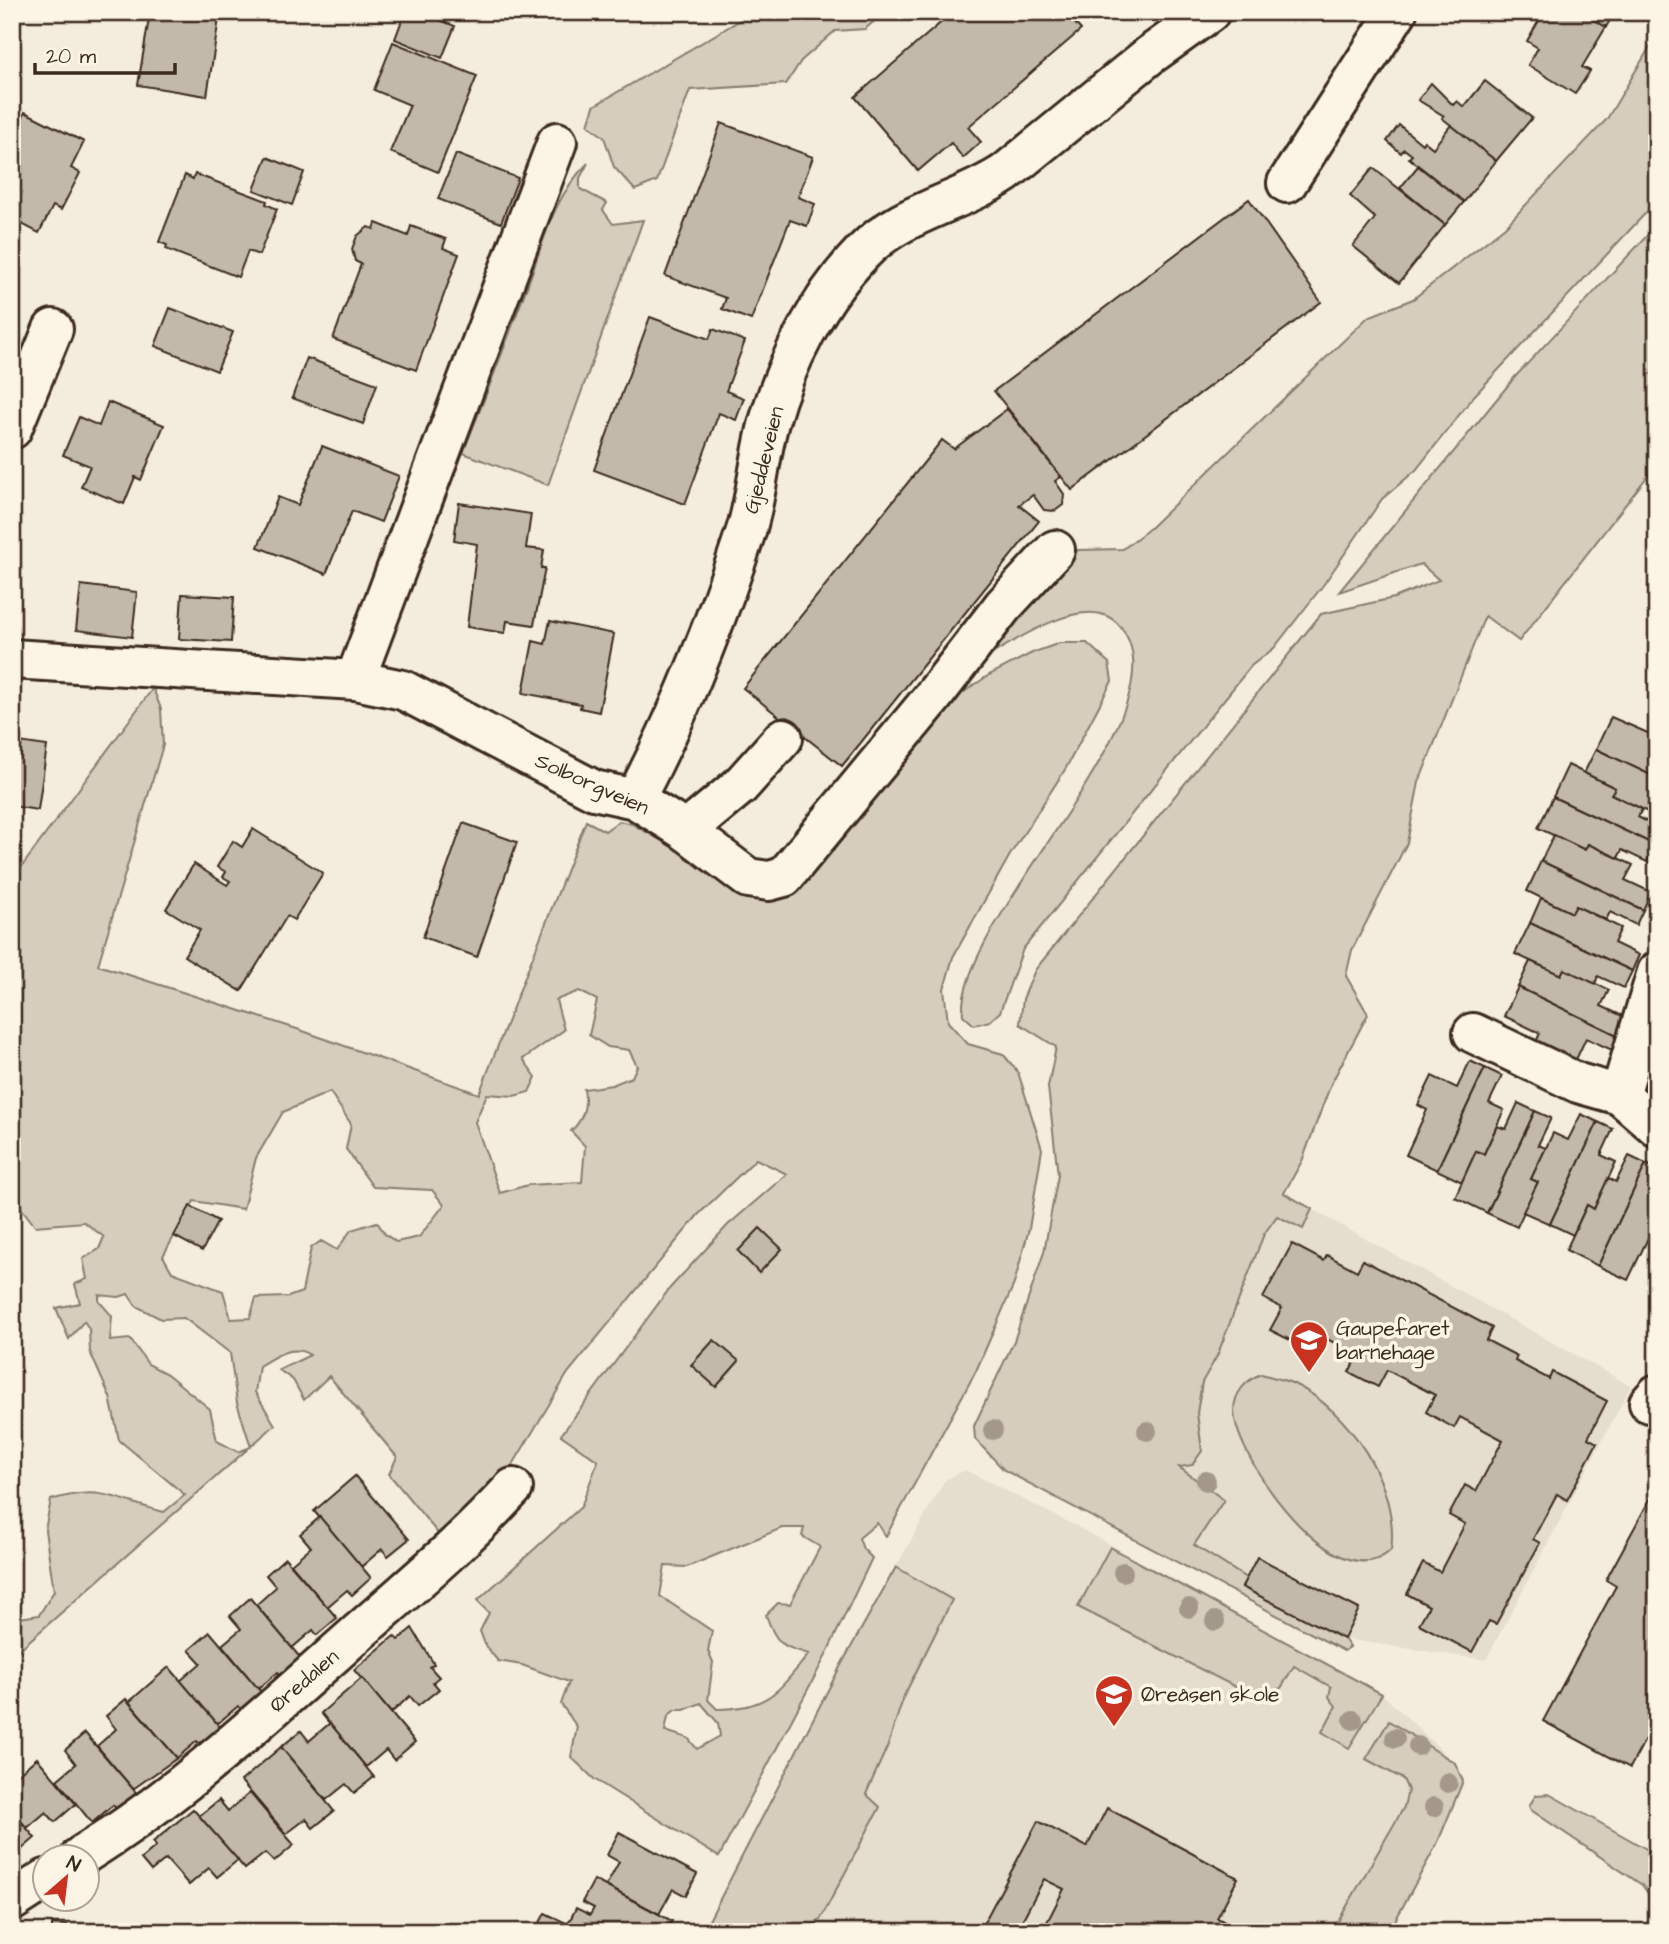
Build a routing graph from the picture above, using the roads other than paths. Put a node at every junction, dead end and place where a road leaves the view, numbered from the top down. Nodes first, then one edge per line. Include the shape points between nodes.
1 (1210, 12) edge
2 (1397, 12) edge
3 (557, 142) dead end
4 (1287, 183) dead end
5 (53, 329) dead end
6 (12, 429) edge
7 (1055, 550) dead end
8 (12, 659) edge
9 (355, 680) junction
10 (783, 738) dead end
11 (635, 799) junction
12 (685, 831) junction
13 (1657, 972) edge
14 (1473, 1033) dead end
15 (1620, 1095) junction
16 (1657, 1127) edge
17 (513, 1488) dead end
18 (102, 1844) edge
19 (32, 1888) edge
20 (12, 1901) edge

1 - 11 street, Gjeddeveien via 1005,173 979,190 895,225 863,251 827,297 797,351 770,421 747,527 713,628
2 - 4 street
3 - 9 street
5 - 6 street
7 - 12 street, Solborgveien via 1003,606 784,877 769,881 748,878
8 - 9 street, Solborgveien
9 - 11 street, Solborgveien via 403,690 594,790
10 - 12 street via 740,786
11 - 12 street, Solborgveien
13 - 15 street
14 - 15 street via 1578,1083
15 - 16 street
17 - 18 street, Øredalen via 471,1534 271,1710
19 - 20 street

